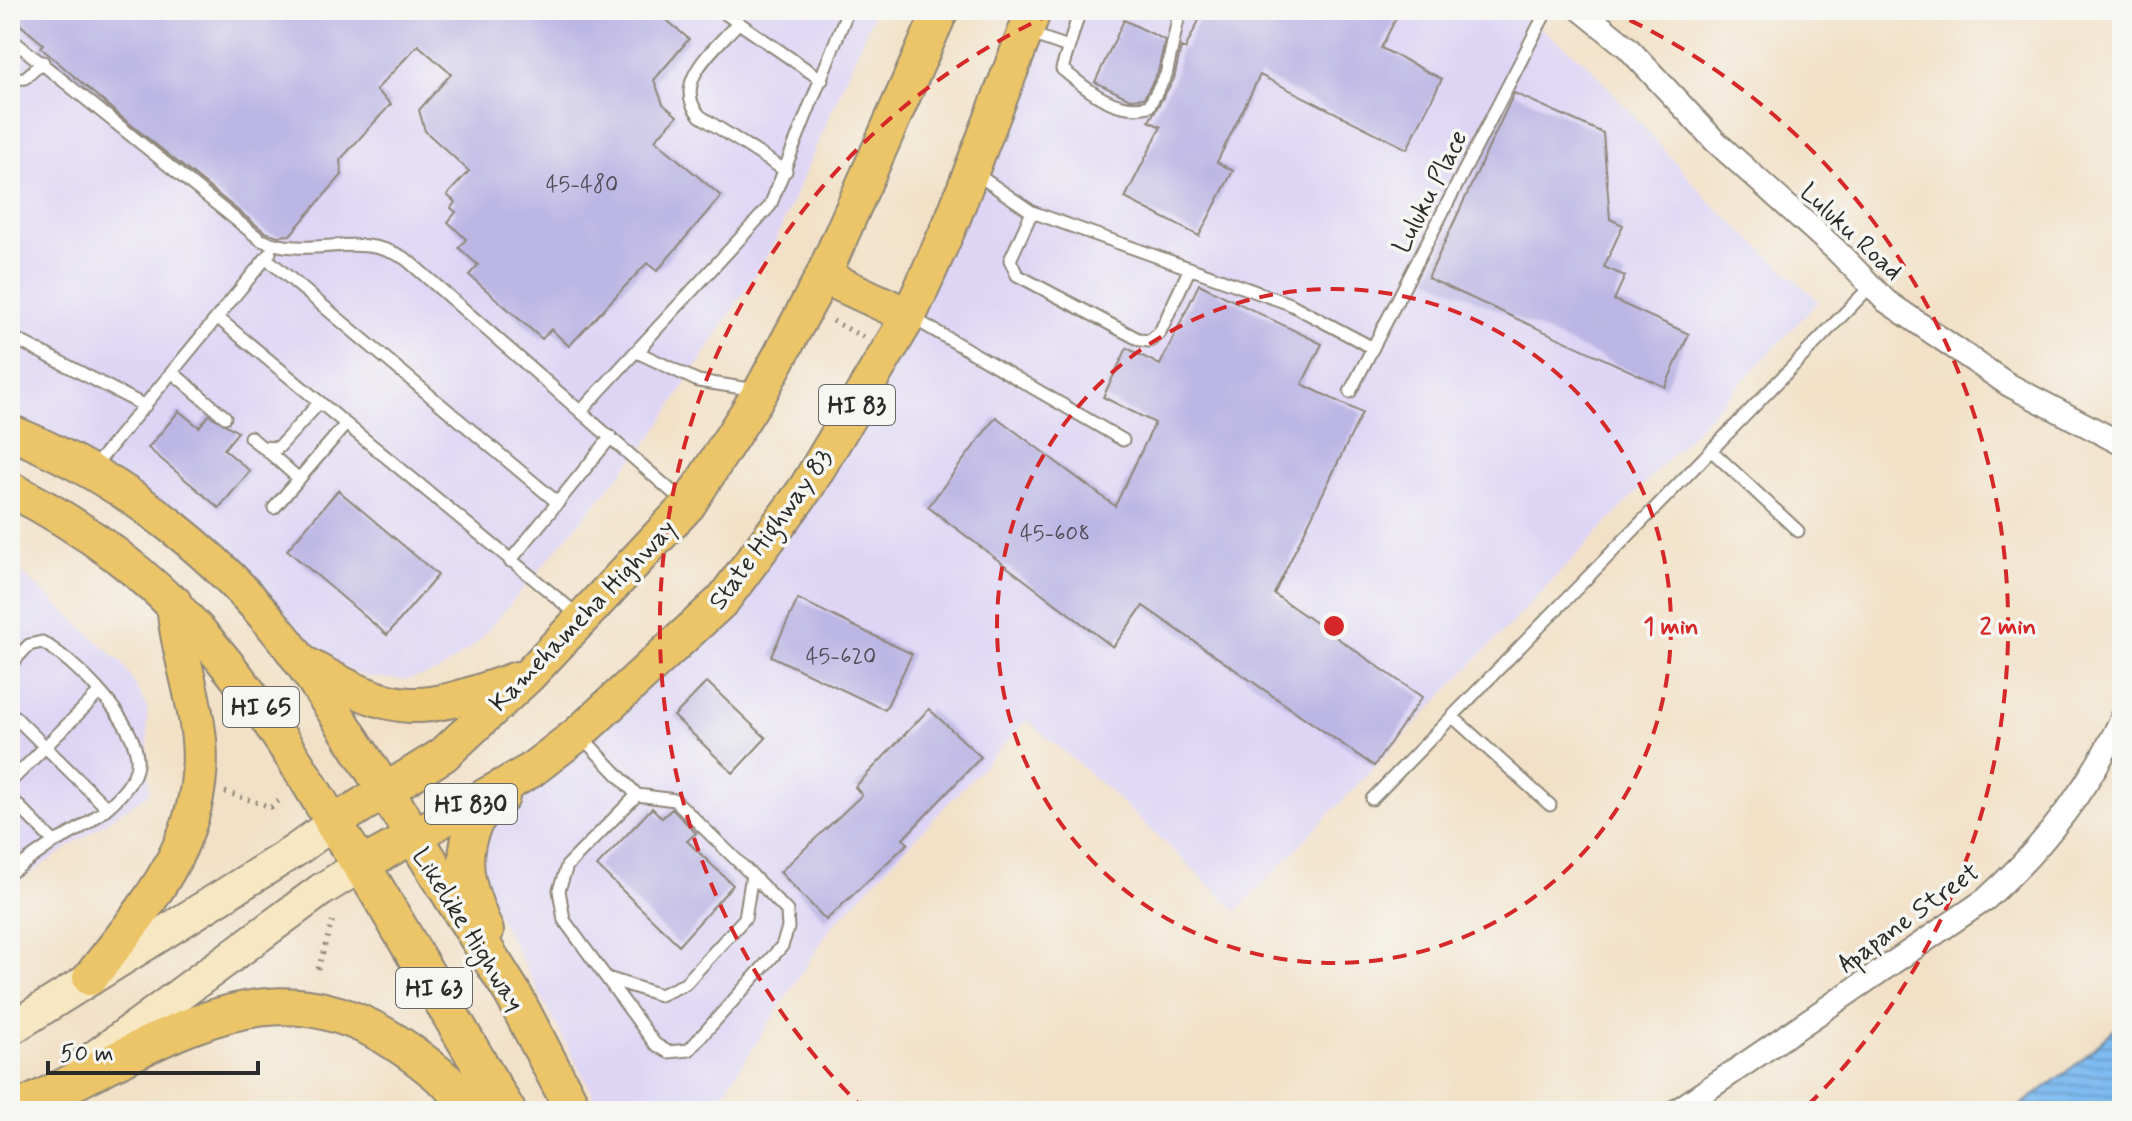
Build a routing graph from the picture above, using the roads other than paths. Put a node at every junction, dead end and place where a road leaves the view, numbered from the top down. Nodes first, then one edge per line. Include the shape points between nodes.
1 (720, 10) edge
2 (848, 10) edge
3 (941, 10) edge
4 (1080, 10) edge
5 (1180, 10) edge
6 (1547, 10) edge
7 (1581, 10) edge
8 (1030, 21) edge
9 (737, 24) junction
10 (10, 38) edge
11 (1068, 47) junction
12 (43, 62) junction
13 (10, 79) edge
14 (822, 80) junction
15 (971, 170) junction
16 (786, 171) junction
17 (1032, 212) junction
18 (276, 246) junction
19 (266, 258) junction
20 (1190, 268) junction
21 (823, 276) junction
22 (1871, 286) junction
23 (909, 316) junction
24 (218, 318) junction
25 (10, 336) edge
26 (645, 342) junction
27 (1373, 348) junction
28 (172, 372) junction
29 (761, 391) junction
30 (1350, 392) dead end
31 (320, 402) junction
32 (145, 406) junction
33 (581, 411) junction
34 (225, 417) dead end
35 (346, 424) junction
36 (10, 432) edge
37 (250, 437) dead end
38 (611, 437) junction
39 (1123, 440) dead end
40 (2122, 444) edge
41 (262, 447) junction
42 (1713, 452) junction
43 (90, 471) junction
44 (299, 479) junction
45 (10, 489) edge
46 (558, 503) junction
47 (688, 505) junction
48 (274, 508) dead end
49 (1798, 531) dead end
50 (510, 561) junction
51 (174, 602) junction
52 (582, 619) junction
53 (302, 662) junction
54 (10, 665) edge
55 (529, 675) junction
56 (100, 692) junction
57 (10, 712) edge
58 (1454, 718) junction
59 (2122, 718) edge
60 (578, 734) junction
61 (45, 747) junction
62 (530, 771) junction
63 (10, 782) edge
64 (385, 790) junction
65 (637, 795) junction
66 (10, 797) edge
67 (1372, 799) dead end
68 (1550, 805) dead end
69 (106, 807) junction
70 (333, 823) junction
71 (413, 839) junction
72 (54, 842) junction
73 (360, 866) junction
74 (10, 873) edge
75 (752, 875) junction
76 (90, 978) junction
77 (607, 978) junction
78 (513, 994) junction
79 (10, 1029) edge
80 (25, 1108) edge
81 (478, 1111) edge
82 (507, 1111) edge
83 (574, 1111) edge
84 (1676, 1111) edge

1 - 9 lane
2 - 14 lane
3 - 21 main road, Kamehameha Highway
4 - 11 lane
5 - 11 lane via 1166,75 1149,106 1135,110 1093,95 1062,69
6 - 27 lane, Luluku Place
7 - 22 street, Luluku Road via 1628,48 1715,141
8 - 11 lane
8 - 15 main road, State Highway 83 / HI 83
9 - 14 lane
9 - 16 lane via 694,74 691,103 700,116
10 - 12 lane
12 - 13 lane via 25,78
12 - 18 lane via 248,233
14 - 16 lane
15 - 17 lane
15 - 23 main road, State Highway 83 / HI 83
16 - 26 lane via 770,206
17 - 20 lane
17 - 20 lane via 1010,260 1017,275 1140,340 1150,341 1160,332
18 - 19 lane
18 - 33 lane via 306,249 363,243 393,252
19 - 24 lane
19 - 46 lane
20 - 27 lane via 1290,304
21 - 23 main road
21 - 29 main road, Kamehameha Highway
22 - 40 street, Luluku Road via 2009,385
22 - 42 lane
23 - 39 lane
23 - 60 main road, State Highway 83 / HI 83 via 806,488 723,600
24 - 28 lane
24 - 31 lane
25 - 32 lane
26 - 29 lane via 639,353 698,381
26 - 33 lane
27 - 30 lane, Luluku Place
28 - 32 lane
28 - 34 lane
29 - 47 main road, Kamehameha Highway
31 - 35 lane
31 - 41 lane via 284,445
32 - 43 lane
33 - 38 lane
35 - 44 lane
35 - 50 lane
36 - 43 main road, HI 65
37 - 41 lane
38 - 46 lane
38 - 47 lane
41 - 44 lane
42 - 49 lane
42 - 58 lane
43 - 53 main road, HI 65 via 197,547 260,610
44 - 48 lane
45 - 51 main road, HI 65 via 82,529
46 - 50 lane
47 - 52 main road, Kamehameha Highway
50 - 52 lane
51 - 70 main road, HI 65 via 252,694
51 - 76 main road via 199,740 196,800 178,857 163,884
52 - 55 main road, Kamehameha Highway
53 - 55 main road via 357,693 402,706 440,704
53 - 64 main road, HI 65
54 - 56 lane via 29,645 42,642
55 - 64 main road, Kamehameha Highway via 443,755
56 - 61 lane
56 - 69 lane via 128,730 137,764 127,788
57 - 61 lane
58 - 67 lane
58 - 68 lane
59 - 84 street, Apapane Street via 2068,811 1986,899
60 - 62 main road, State Highway 83 / HI 83
60 - 65 lane
61 - 63 lane
61 - 69 lane
62 - 71 main road, State Highway 83 / HI 830
62 - 78 main road, HI 83 via 476,821 465,861 469,890
64 - 70 main road, Kamehameha Highway
64 - 71 highway, Likelike Highway / HI 63
65 - 75 lane via 675,800
65 - 77 lane via 567,866 559,890 564,920
66 - 72 lane
69 - 72 lane via 79,832
70 - 73 highway, HI 63
70 - 76 main road, Kamehameha Highway
71 - 73 main road, State Highway 83 / HI 830
71 - 78 highway, Likelike Highway / HI 63
72 - 74 lane
73 - 80 main road, HI 830
73 - 82 highway, HI 63
75 - 77 lane via 745,918 685,984 660,995
75 - 77 lane via 787,911 782,946 689,1050 668,1052 655,1044
76 - 79 main road, Kamehameha Highway
78 - 83 highway, Likelike Highway / HI 63
80 - 81 highway via 199,1021 248,1008 306,1006 349,1018 395,1040

